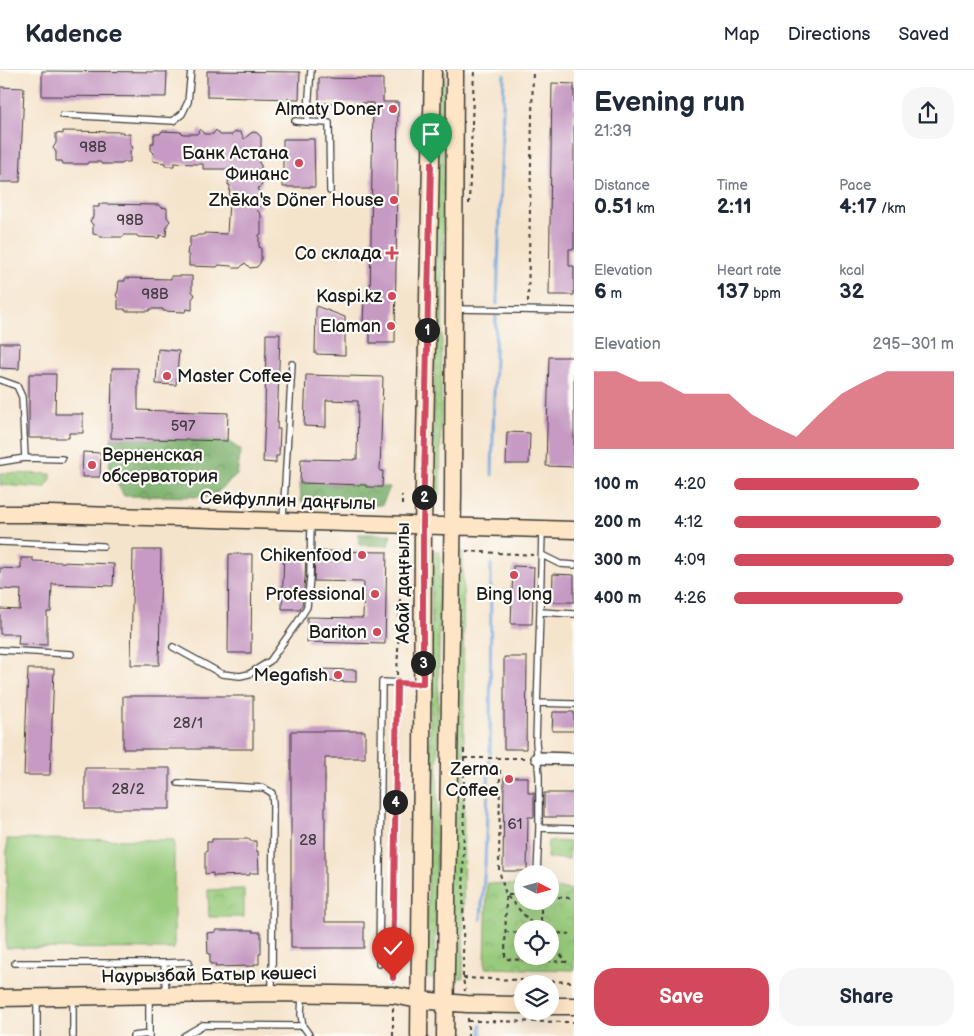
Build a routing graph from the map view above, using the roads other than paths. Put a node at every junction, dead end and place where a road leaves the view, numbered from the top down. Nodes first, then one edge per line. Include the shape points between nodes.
1 (191, 70) edge
2 (311, 70) edge
3 (433, 70) edge
4 (455, 70) edge
5 (62, 115) dead end
6 (295, 121) dead end
7 (307, 122) junction
8 (330, 191) dead end
9 (454, 308) junction
10 (574, 310) edge
11 (292, 364) dead end
12 (0, 380) edge
13 (25, 458) junction
14 (62, 460) dead end
15 (0, 462) edge
16 (0, 514) edge
17 (283, 521) junction
18 (310, 522) junction
19 (423, 526) junction
20 (452, 527) junction
21 (542, 529) junction
22 (574, 530) edge
23 (0, 542) edge
24 (103, 546) dead end
25 (542, 555) junction
26 (574, 564) edge
27 (540, 612) junction
28 (574, 614) edge
29 (173, 648) dead end
30 (0, 650) edge
31 (71, 654) dead end
32 (423, 684) junction
33 (537, 703) junction
34 (574, 704) edge
35 (537, 758) junction
36 (574, 759) edge
37 (178, 783) dead end
38 (539, 828) junction
39 (574, 829) edge
40 (537, 865) edge
41 (189, 962) dead end
42 (15, 963) dead end
43 (164, 963) junction
44 (379, 964) dead end
45 (272, 993) junction
46 (302, 993) junction
47 (166, 995) junction
48 (149, 996) junction
49 (37, 997) junction
50 (73, 997) junction
51 (0, 998) edge
52 (419, 1000) junction
53 (446, 1002) junction
54 (514, 1005) edge
55 (559, 1006) edge
56 (574, 1006) edge
57 (303, 1026) junction
58 (149, 1035) edge
59 (37, 1036) edge
60 (73, 1036) edge
61 (133, 1036) edge
62 (184, 1036) edge
63 (310, 1036) edge
64 (418, 1036) edge
65 (445, 1036) edge

1 - 5 lane via 188,102 182,114 173,121
2 - 7 lane
3 - 19 main road, Абай даңғылы
4 - 9 main road
6 - 7 lane
7 - 8 lane via 330,122
9 - 10 lane
9 - 20 main road
11 - 17 lane
12 - 13 lane via 17,386 22,397
13 - 14 lane
13 - 15 lane
16 - 17 main road, Сейфуллин даңғылы
17 - 18 main road, Сейфуллин даңғылы
18 - 19 main road, Сейфуллин даңғылы
18 - 29 lane via 307,607 270,661 249,674 222,674
19 - 20 main road, Сейфуллин даңғылы
19 - 32 main road, Абай даңғылы
20 - 21 main road, Сейфуллин даңғылы
20 - 53 main road
21 - 22 main road, Сейфуллин даңғылы
21 - 25 lane
23 - 24 lane
25 - 26 lane via 560,564
25 - 27 lane
27 - 28 lane
27 - 33 lane
30 - 31 lane
32 - 44 lane via 382,682
32 - 52 main road, Абай даңғылы
33 - 34 lane
33 - 35 lane
35 - 36 street
35 - 38 lane
37 - 45 lane via 264,788 272,793
38 - 39 lane
38 - 40 lane
41 - 43 lane
42 - 43 lane
43 - 47 lane
45 - 46 main road, Наурызбай Батыр көшесі
45 - 47 main road, Наурызбай Батыр көшесі
46 - 52 main road, Наурызбай Батыр көшесі via 393,995
46 - 57 lane
47 - 48 main road, Наурызбай Батыр көшесі
48 - 50 main road, Наурызбай Батыр көшесі
48 - 58 lane
49 - 50 main road, Наурызбай Батыр көшесі
49 - 51 main road, Наурызбай Батыр көшесі
49 - 59 lane
50 - 60 lane
52 - 53 main road
52 - 64 main road, Абай даңғылы
53 - 54 main road
53 - 65 main road
55 - 56 main road
57 - 62 lane via 203,1025
57 - 63 lane
58 - 61 lane

